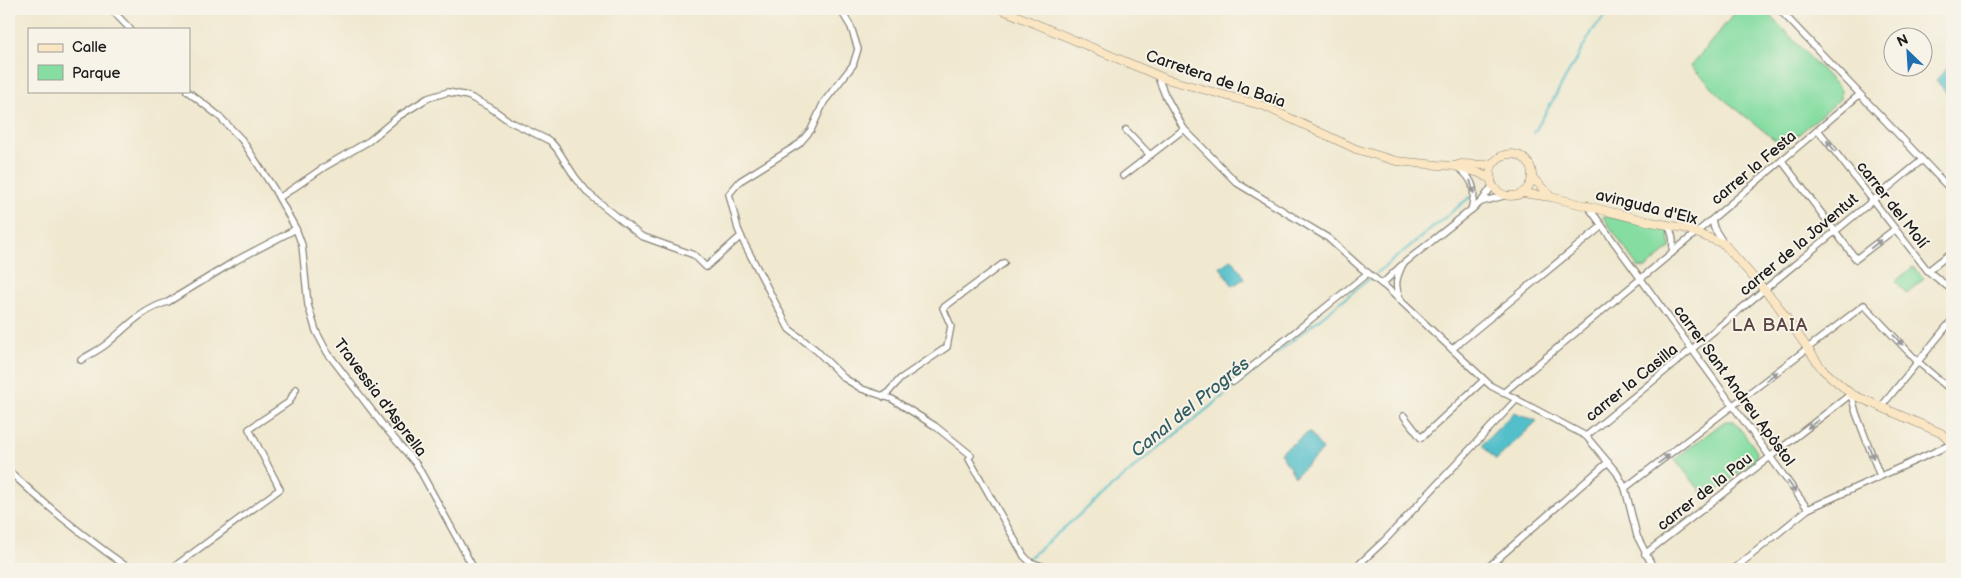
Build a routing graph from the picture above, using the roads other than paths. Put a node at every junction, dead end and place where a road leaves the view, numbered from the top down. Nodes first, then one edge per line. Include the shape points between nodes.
1 (111, 9) edge
2 (840, 9) edge
3 (1004, 9) edge
4 (1779, 9) edge
5 (129, 28) edge
6 (1157, 75) junction
7 (188, 92) edge
8 (1859, 95) junction
9 (1184, 129) junction
10 (1126, 130) dead end
11 (1818, 130) junction
12 (1150, 155) junction
13 (1922, 160) junction
14 (1782, 161) junction
15 (1495, 162) junction
16 (1457, 168) junction
17 (1123, 176) dead end
18 (1532, 178) junction
19 (1492, 182) junction
20 (1952, 191) edge
21 (1522, 193) junction
22 (1507, 196) junction
23 (1551, 197) junction
24 (279, 198) junction
25 (1873, 200) junction
26 (1481, 202) junction
27 (1587, 205) junction
28 (1471, 210) junction
29 (1712, 220) junction
30 (1668, 225) junction
31 (1602, 226) junction
32 (296, 229) junction
33 (1895, 229) junction
34 (1836, 231) junction
35 (1697, 232) junction
36 (741, 236) junction
37 (1724, 244) junction
38 (1672, 252) junction
39 (1952, 252) edge
40 (1004, 263) dead end
41 (1402, 264) junction
42 (1928, 270) junction
43 (1368, 273) junction
44 (1640, 278) junction
45 (1384, 286) junction
46 (1765, 289) junction
47 (1952, 290) edge
48 (1403, 304) junction
49 (1952, 320) edge
50 (1808, 348) junction
51 (1452, 349) junction
52 (1692, 349) junction
53 (80, 360) dead end
54 (1918, 362) junction
55 (1484, 380) junction
56 (1233, 382) dead end
57 (296, 389) dead end
58 (1952, 391) edge
59 (1503, 392) junction
60 (1851, 394) junction
61 (884, 397) junction
62 (1516, 399) junction
63 (1733, 406) junction
64 (1881, 407) junction
65 (1404, 416) dead end
66 (1586, 436) junction
67 (1952, 444) edge
68 (1770, 457) junction
69 (1608, 462) junction
70 (9, 471) edge
71 (1880, 476) junction
72 (1625, 488) junction
73 (1808, 509) junction
74 (1645, 554) junction
75 (130, 569) edge
76 (171, 569) edge
77 (474, 569) edge
78 (1051, 569) edge
79 (1354, 569) edge
80 (1486, 569) edge
81 (1654, 569) edge
82 (1734, 569) edge

1 - 5 street
2 - 36 street via 851,27 858,49 853,65 824,102 811,130 800,144 740,181 729,194
3 - 6 main road, Carretera de la Baia
4 - 8 street
6 - 9 street
6 - 16 main road, Carretera de la Baia via 1264,106 1356,150 1396,161
7 - 24 street, Travessia d'Asprella via 219,116 242,140
8 - 11 street, carrer la Festa
8 - 13 street
9 - 12 street
9 - 43 street via 1237,182 1328,238
10 - 12 street
11 - 14 street, carrer la Festa
25 -> 11 street, carrer del Molí
12 - 17 street
13 - 20 street
13 - 25 street, carrer de la Joventut
14 - 29 street, carrer la Festa
14 - 34 street
15 - 16 main road, Carretera de la Baia via 1461,164
15 - 18 main road via 1507,154 1524,158 1530,164
15 - 19 main road via 1490,174
16 - 19 main road, Carretera de la Baia via 1473,170
16 -> 28 street via 1473,183 1475,196
18 - 21 main road
18 - 23 main road
19 - 22 main road via 1500,194
19 - 26 street
21 - 22 main road
21 - 23 main road, avinguda d'Elx
22 - 26 street
23 - 27 main road, avinguda d'Elx
24 - 32 street, Travessia d'Asprella
24 - 36 street via 370,141 399,116 428,98 448,92 468,96 550,141 588,194 641,236 694,256 706,267
25 - 33 street, carrer del Molí
25 - 34 street, carrer de la Joventut
26 - 28 street
27 - 30 main road, avinguda d'Elx
27 - 31 street, carrer Sant Andreu Apòstol
28 - 41 street
29 - 35 street, carrer la Festa
29 - 37 street
30 - 35 main road, avinguda d'Elx
30 - 38 street via 1674,242
31 - 44 street, carrer Sant Andreu Apòstol
31 - 51 street
32 - 53 street via 168,302 156,305 128,323 110,342
32 - 77 street, Travessia d'Asprella via 302,246 308,305 316,331 327,352 417,465
34 -> 33 street via 1856,259
33 - 42 street, carrer del Molí
34 - 46 street, carrer de la Joventut
35 - 37 main road, avinguda d'Elx
35 - 38 street, carrer la Festa
36 - 61 street via 789,329 844,378
37 - 46 main road, avinguda d'Elx
38 - 44 street, carrer la Festa
39 - 42 street
40 - 61 street via 943,308 951,326 947,347 900,379
41 - 45 street
41 - 48 street via 1395,281
42 - 47 street, carrer del Molí
43 - 45 street
43 - 56 street
44 - 52 street, carrer Sant Andreu Apòstol
44 - 59 street, carrer la Festa
45 - 48 street
46 - 50 main road, avinguda d'Elx
46 - 52 street, carrer de la Joventut
48 - 51 street
49 - 54 street
50 -> 54 street via 1864,305
50 - 60 main road, avinguda d'Elx via 1822,369
63 -> 50 street
51 - 55 street
52 - 63 street, carrer Sant Andreu Apòstol
52 - 66 street, carrer la Casilla
54 - 58 street
54 - 64 street
55 - 59 street
55 - 65 street via 1421,438
57 - 76 street via 289,402 249,430 280,489
59 - 62 street
60 - 64 main road, avinguda d'Elx
60 -> 68 street, carrer de la Pau
60 -> 71 street
61 - 78 street via 935,426 970,457 1024,556 1030,562
62 - 66 street
62 - 79 street
63 - 68 street, carrer Sant Andreu Apòstol
72 -> 63 street
64 - 67 main road, avinguda d'Elx via 1941,433
66 - 69 street
67 - 71 street
68 -> 73 street, carrer Sant Andreu Apòstol
68 - 74 street, carrer de la Pau
69 - 72 street
69 - 80 street
70 - 75 street via 67,523
71 - 73 street
72 - 74 street
73 - 82 street
74 - 81 street

